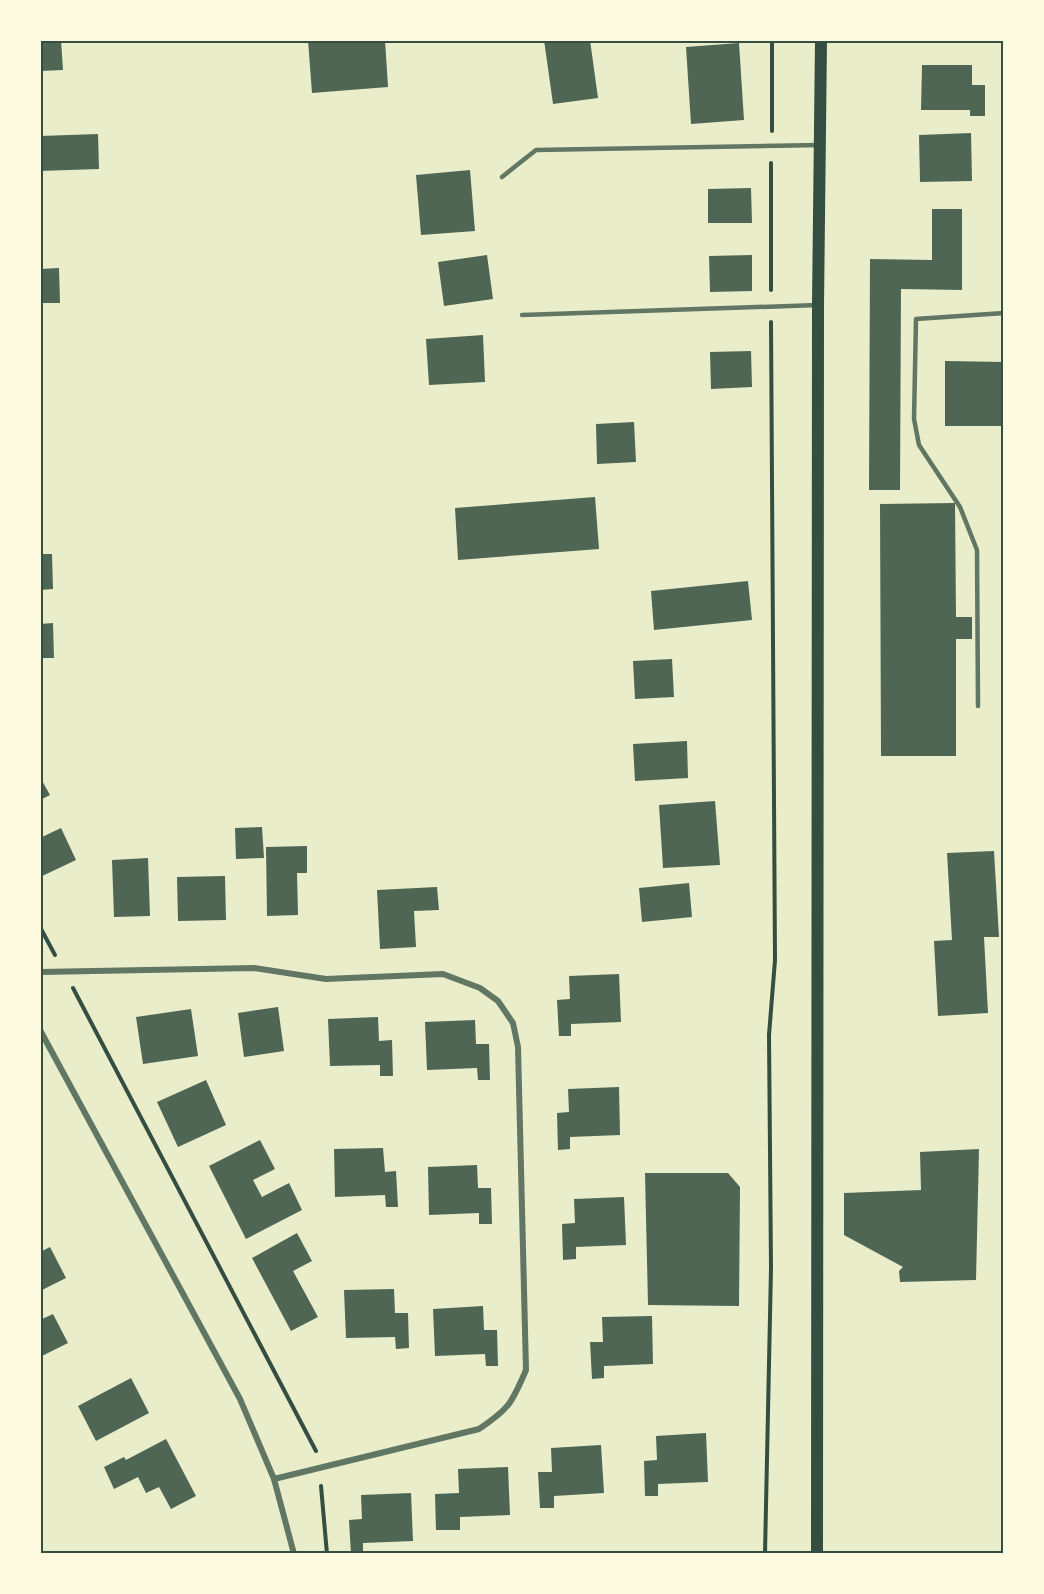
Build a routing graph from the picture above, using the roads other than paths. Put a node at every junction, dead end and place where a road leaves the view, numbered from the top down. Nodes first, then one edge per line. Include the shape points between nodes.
1 (821, 40) edge
2 (820, 145) junction
3 (502, 177) dead end
4 (818, 305) junction
5 (1004, 313) edge
6 (522, 315) dead end
7 (978, 705) dead end
8 (40, 972) edge
9 (40, 1030) edge
10 (274, 1479) junction
11 (294, 1554) edge
12 (817, 1554) edge

1 - 2 main road
2 - 3 lane via 536,150
2 - 4 main road
4 - 6 lane
4 - 12 main road
5 - 7 lane via 916,320 915,432 919,445 960,507 977,550
8 - 10 street via 254,968 326,979 443,975 480,988 498,1000 513,1023 518,1047 526,1370 515,1396 502,1413 478,1429
9 - 10 street via 240,1399
10 - 11 street

